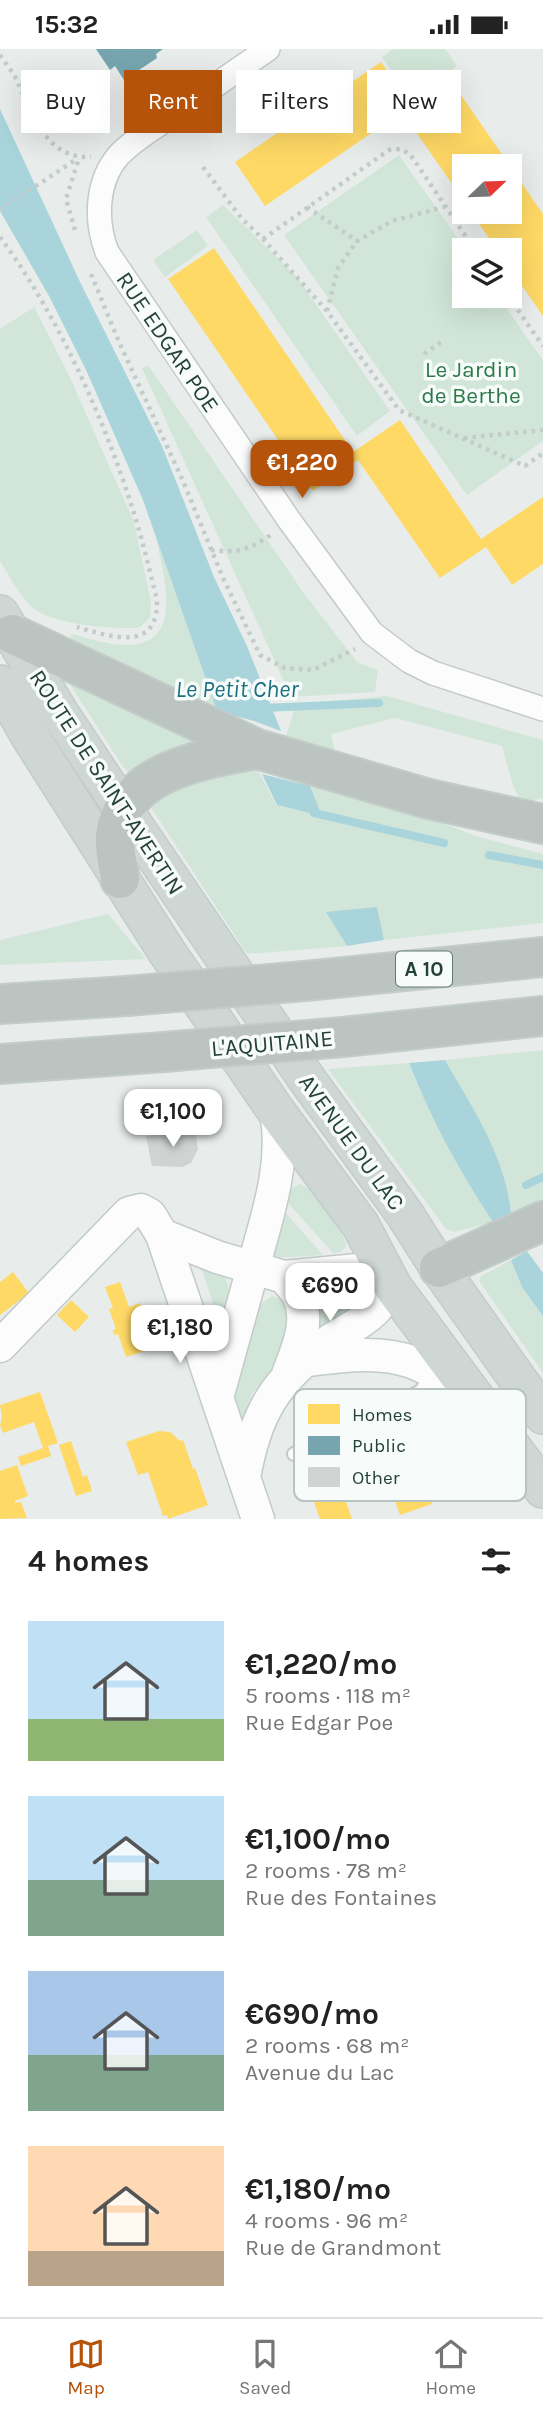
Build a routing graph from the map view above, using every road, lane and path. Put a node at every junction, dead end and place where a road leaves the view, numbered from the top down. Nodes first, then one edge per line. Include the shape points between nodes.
1 (261, 51) edge
2 (0, 55) edge
3 (79, 158) junction
4 (203, 167) dead end
5 (307, 207) junction
6 (444, 207) junction
7 (0, 210) edge
8 (77, 235) dead end
9 (0, 237) edge
10 (466, 238) edge
11 (263, 239) junction
12 (357, 241) junction
13 (90, 271) dead end
14 (516, 308) edge
15 (327, 311) junction
16 (441, 342) dead end
17 (543, 346) edge
18 (424, 354) dead end
19 (543, 430) edge
20 (463, 438) junction
21 (543, 453) edge
22 (289, 520) junction
23 (211, 550) junction
24 (6, 624) edge
25 (69, 624) dead end
26 (378, 638) junction
27 (0, 684) edge
28 (543, 709) edge
29 (257, 749) junction
30 (124, 809) junction
31 (543, 824) edge
32 (120, 879) junction
33 (217, 947) joint
34 (166, 951) joint
35 (543, 957) edge
36 (0, 1004) edge
37 (543, 1016) edge
38 (0, 1064) edge
39 (276, 1111) junction
40 (543, 1221) edge
41 (162, 1235) junction
42 (439, 1268) junction
43 (253, 1269) junction
44 (284, 1277) junction
45 (393, 1287) junction
46 (1, 1345) edge
47 (296, 1369) junction
48 (433, 1373) junction
49 (422, 1389) edge
50 (462, 1389) edge
51 (469, 1389) edge
52 (525, 1389) edge
53 (526, 1391) edge
54 (216, 1402) junction
55 (543, 1415) edge
56 (526, 1466) edge
57 (244, 1478) junction
58 (543, 1489) edge
59 (258, 1519) edge

1 - 22 street, RUE EDGAR POE via 118,156 98,208 107,252
2 - 3 path via 42,133 59,149
3 - 7 path
3 - 8 path via 66,199
4 - 11 path
5 - 6 path via 389,150 400,149 410,154
5 - 11 path
5 - 12 path
6 - 10 path
6 - 12 path via 392,221
9 - 25 path via 22,267 97,413 129,497 158,600 158,615 143,636 128,638
11 - 15 path
12 - 15 path via 338,268
13 - 23 path
14 - 17 path
15 - 20 path via 399,410
16 - 18 path
19 - 20 path
20 - 21 path via 525,466
22 - 23 path via 253,547 233,552
22 - 26 street, RUE EDGAR POE
23 - 26 path via 260,655 285,668 313,670
24 - 29 highway
24 - 30 main road, ROUTE DE SAINT-AVERTIN
26 - 28 street, RUE EDGAR POE via 433,673
27 - 32 main road, ROUTE DE SAINT-AVERTIN
29 - 30 highway via 209,758 164,775 134,792
29 - 31 highway via 429,799
30 - 32 highway via 115,836
30 - 33 main road, ROUTE DE SAINT-AVERTIN
32 - 34 main road, ROUTE DE SAINT-AVERTIN
33 - 42 main road, AVENUE DU LAC
34 - 39 main road, AVENUE DU LAC
35 - 36 highway, A 10, bridge
37 - 38 highway, L'AQUITAINE, bridge
39 - 43 street via 279,1160
39 - 45 main road, AVENUE DU LAC via 360,1226
40 - 42 highway
41 - 43 street
41 - 46 street via 150,1215 141,1210 129,1213
41 - 54 street
42 - 45 main road
42 - 52 main road, AVENUE DU LAC
43 - 44 street
43 - 54 street
44 - 45 street via 358,1270
44 - 47 street via 299,1297 303,1321
45 - 47 street via 372,1313
45 - 51 main road, AVENUE DU LAC
47 - 48 street via 349,1355 411,1362
47 - 57 street via 270,1397 257,1424
48 - 49 lane
48 - 50 street
53 - 55 main road, AVENUE DU LAC
54 - 57 street
56 - 58 main road, AVENUE DU LAC
57 - 59 street

